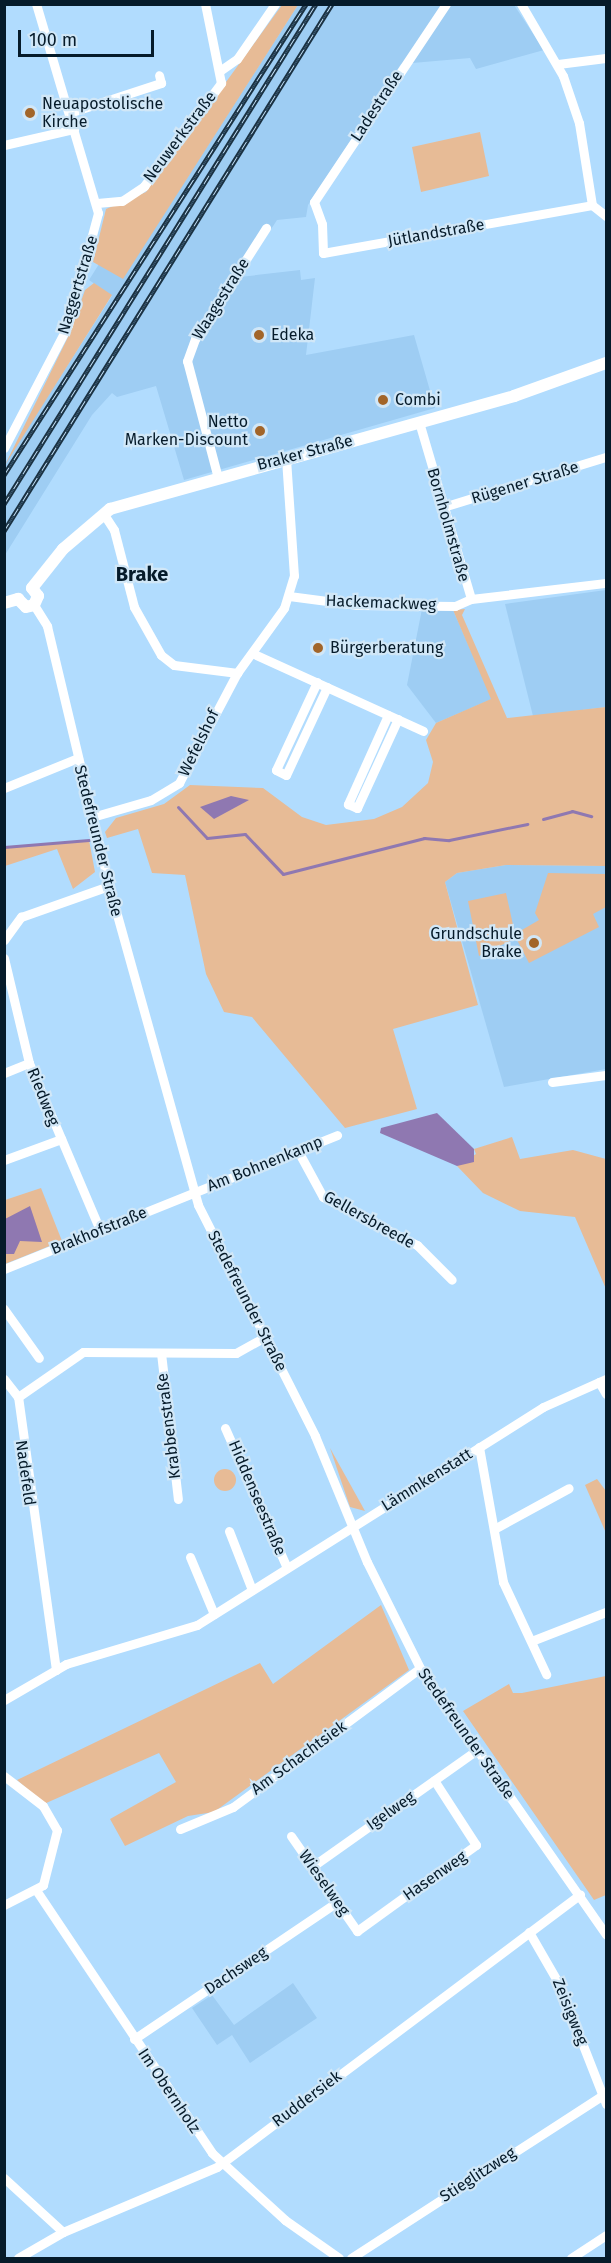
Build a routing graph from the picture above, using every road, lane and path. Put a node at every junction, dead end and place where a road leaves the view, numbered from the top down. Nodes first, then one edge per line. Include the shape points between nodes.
1 (36, 4) edge
2 (206, 4) edge
3 (275, 4) edge
4 (446, 4) edge
5 (521, 4) edge
6 (606, 58) edge
7 (558, 64) junction
8 (221, 70) junction
9 (159, 75) dead end
10 (69, 113) junction
11 (74, 129) junction
12 (4, 145) edge
13 (97, 203) junction
14 (592, 205) junction
15 (315, 210) joint
16 (606, 216) edge
17 (266, 228) dead end
18 (606, 363) edge
19 (419, 422) junction
20 (4, 448) edge
21 (606, 457) edge
22 (286, 459) junction
23 (218, 478) junction
24 (443, 507) junction
25 (103, 513) junction
26 (606, 583) edge
27 (32, 588) junction
28 (289, 596) junction
29 (471, 598) junction
30 (18, 599) junction
31 (4, 603) edge
32 (34, 605) junction
33 (252, 653) junction
34 (237, 673) junction
35 (317, 682) junction
36 (327, 687) junction
37 (388, 715) junction
38 (398, 719) junction
39 (423, 731) dead end
40 (78, 758) junction
41 (4, 788) edge
42 (92, 817) junction
43 (109, 886) junction
44 (6, 929) edge
45 (4, 940) edge
46 (4, 958) edge
47 (16, 1017) junction
48 (4, 1021) edge
49 (29, 1063) junction
50 (4, 1073) edge
51 (606, 1075) edge
52 (552, 1083) dead end
53 (337, 1135) dead end
54 (61, 1139) junction
55 (298, 1151) junction
56 (4, 1160) edge
57 (193, 1194) junction
58 (99, 1230) junction
59 (4, 1269) edge
60 (452, 1280) dead end
61 (4, 1309) edge
62 (265, 1337) junction
63 (161, 1353) junction
64 (39, 1358) dead end
65 (4, 1379) edge
66 (603, 1381) edge
67 (606, 1394) edge
68 (18, 1397) junction
69 (225, 1428) dead end
70 (479, 1447) junction
71 (568, 1488) dead end
72 (178, 1498) dead end
73 (351, 1527) junction
74 (494, 1529) junction
75 (229, 1531) dead end
76 (190, 1557) dead end
77 (287, 1568) junction
78 (252, 1590) junction
79 (606, 1612) edge
80 (214, 1614) junction
81 (534, 1640) junction
82 (420, 1668) junction
83 (56, 1670) junction
84 (546, 1674) dead end
85 (4, 1700) edge
86 (473, 1753) junction
87 (8, 1779) edge
88 (434, 1780) junction
89 (180, 1830) dead end
90 (291, 1836) dead end
91 (313, 1866) junction
92 (40, 1887) junction
93 (576, 1896) junction
94 (338, 1902) junction
95 (4, 1905) edge
96 (357, 1931) joint
97 (529, 1932) junction
98 (606, 1935) edge
99 (134, 2039) junction
100 (605, 2098) edge
101 (222, 2164) junction
102 (4, 2178) edge
103 (63, 2232) junction
104 (606, 2235) edge
105 (18, 2259) edge
106 (339, 2259) edge
107 (351, 2259) edge
108 (571, 2259) edge

1 - 10 street, Naggertstraße
2 - 8 street, Neuwerkstraße
3 - 8 street via 237,59
4 - 15 street, Ladestraße via 314,202
5 - 7 street
6 - 7 street
7 - 14 street via 579,123
8 - 13 street, Neuwerkstraße via 218,87 144,186 122,201
9 - 10 street via 161,83
10 - 11 street, Naggertstraße
11 - 12 street
11 - 13 street, Naggertstraße
13 - 20 street, Naggertstraße via 95,233 68,325
14 - 15 street, Jütlandstraße via 323,253 322,224
14 - 16 street
17 - 23 street, Waagestraße via 195,339 187,361
18 - 19 main road, Braker Straße
19 - 22 main road, Braker Straße
19 - 24 street, Bornholmstraße
21 - 24 street, Rügener Straße
22 - 23 main road, Braker Straße
22 - 28 street, Wefelshof via 294,563
23 - 25 main road, Braker Straße
24 - 29 street, Bornholmstraße
25 - 27 main road, Braker Straße via 51,561
25 - 34 street via 114,530 134,607 160,655 174,665
26 - 29 street, Bornholmstraße
27 - 30 main road via 21,590
27 - 32 main road via 38,596
28 - 29 street, Hackemackweg via 357,605 455,606
28 - 33 street, Wefelshof
30 - 31 main road
30 - 32 main road via 26,607
32 - 40 street, Stedefreunder Straße via 47,626
33 - 34 street, Wefelshof
33 - 35 street
34 - 42 street, Wefelshof via 179,783 151,800
35 - 36 street
35 - 36 street via 276,770 286,775
36 - 37 street
37 - 38 street
37 - 38 street via 348,804 357,808
38 - 39 street
40 - 41 street
40 - 42 street, Stedefreunder Straße
42 - 43 street, Stedefreunder Straße
43 - 44 street via 21,917
43 - 57 street, Stedefreunder Straße
44 - 45 street
46 - 47 street, Riedweg
47 - 48 street
47 - 49 street, Riedweg
49 - 50 street
49 - 54 street, Riedweg
51 - 52 street
53 - 55 street, Am Bohnenkamp
54 - 56 street
54 - 58 street, Riedweg
55 - 57 street, Am Bohnenkamp
55 - 60 street, Gellersbreede via 323,1197 417,1245
57 - 58 street, Brakhofstraße
57 - 62 street, Stedefreunder Straße
58 - 59 street, Brakhofstraße
61 - 64 street
62 - 63 street via 236,1353
62 - 73 street, Stedefreunder Straße via 317,1440
63 - 68 street via 83,1352
63 - 72 street, Krabbenstraße
65 - 68 street
66 - 67 street
66 - 70 street, Lämmkenstatt via 543,1407
68 - 83 street, Nadefeld
69 - 77 street, Hiddenseestraße
70 - 73 street, Lämmkenstatt
70 - 74 street
71 - 74 street
73 - 77 street, Lämmkenstatt
73 - 82 street, Stedefreunder Straße
74 - 81 street via 503,1582
75 - 78 street
76 - 80 street
77 - 78 street, Lämmkenstatt
78 - 80 street, Lämmkenstatt
79 - 81 street
80 - 83 street, Lämmkenstatt via 181,1632
81 - 84 street
82 - 86 street, Stedefreunder Straße
82 - 89 street, Am Schachtsiek via 233,1807
83 - 85 street, Lämmkenstatt
86 - 88 street, Igelweg
86 - 93 street, Stedefreunder Straße
87 - 92 street via 43,1806 57,1830
88 - 91 street, Igelweg
88 - 96 street, Hasenweg via 476,1845
90 - 91 street, Wieselweg
91 - 94 street, Wieselweg
92 - 95 street
92 - 99 street, Im Obernholz
93 - 97 street, Ruddersiek
93 - 98 street, Stedefreunder Straße
94 - 96 street, Wieselweg
94 - 99 street, Dachsweg
97 - 100 street, Zeisigweg via 552,1969
97 - 101 street, Ruddersiek
99 - 101 street, Im Obernholz
100 - 107 street, Stieglitzweg
101 - 103 street, Ruddersiek
101 - 106 street, Im Obernholz
102 - 103 street
103 - 105 street, Ruddersiek
104 - 108 street

